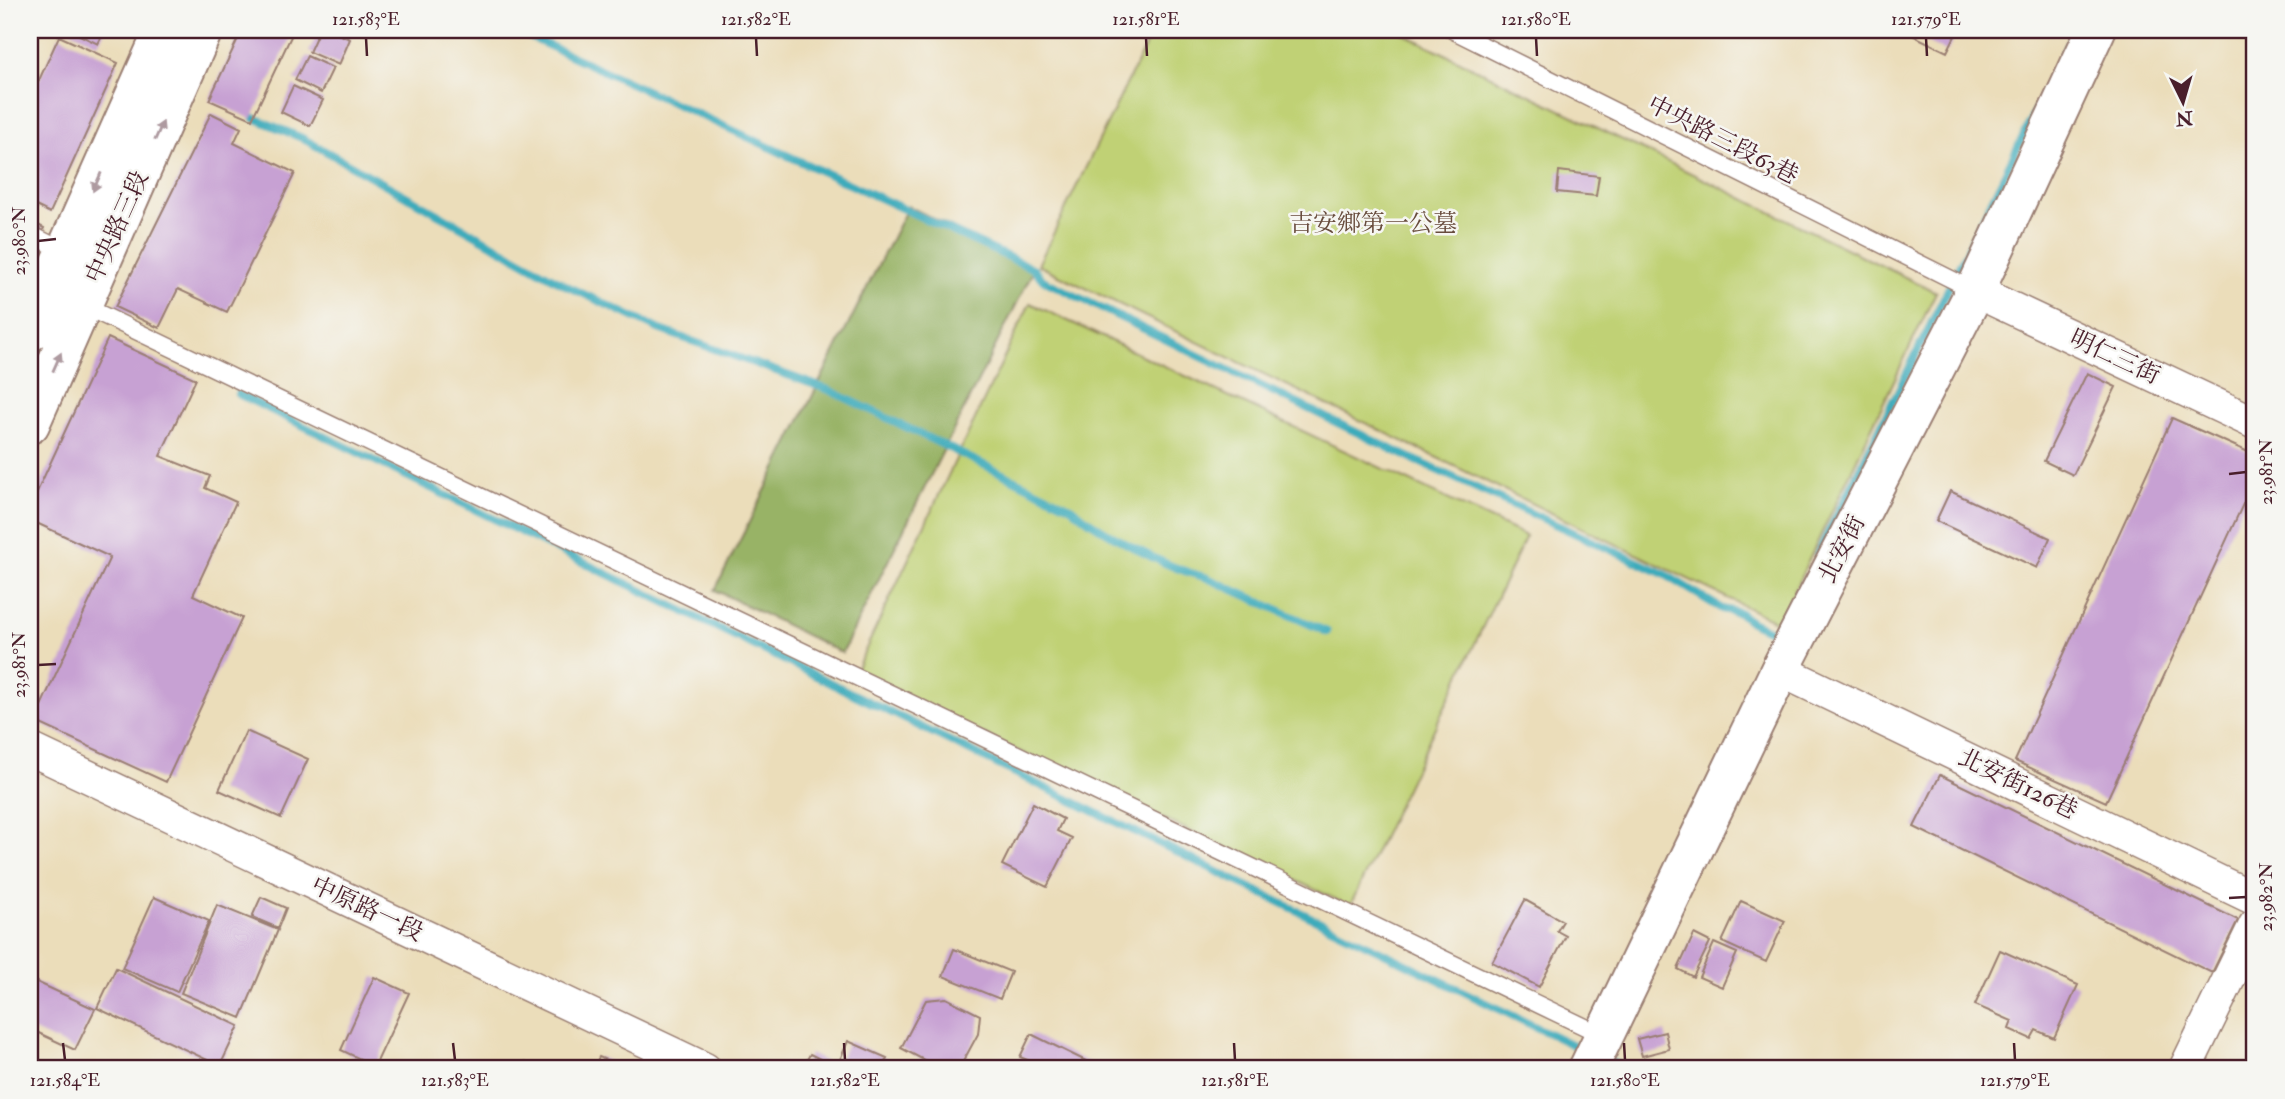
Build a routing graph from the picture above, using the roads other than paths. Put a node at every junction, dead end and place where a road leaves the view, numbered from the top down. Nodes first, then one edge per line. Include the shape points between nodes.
1 (164, 30) edge
2 (203, 30) edge
3 (1452, 30) edge
4 (2096, 30) edge
5 (30, 234) edge
6 (66, 251) junction
7 (1975, 291) junction
8 (82, 305) junction
9 (30, 331) edge
10 (2255, 423) edge
11 (30, 424) edge
12 (1780, 670) junction
13 (30, 749) edge
14 (2255, 899) edge
15 (2255, 925) edge
16 (1604, 1036) junction
17 (705, 1069) edge
18 (1588, 1069) edge
19 (2185, 1069) edge

1 -> 6 street, 中央路三段
8 -> 2 street, 中央路三段
3 - 7 lane, 中央路三段63巷
4 - 7 street, 北安街
5 - 6 lane
6 - 9 street, 中央路三段
7 - 10 street, 明仁三街
7 - 12 street, 北安街
11 -> 8 street, 中央路三段
8 - 16 lane
12 - 14 street, 北安街126巷
12 - 16 street, 北安街
13 - 17 street, 中原路一段
15 - 19 street
16 - 18 street, 北安街

